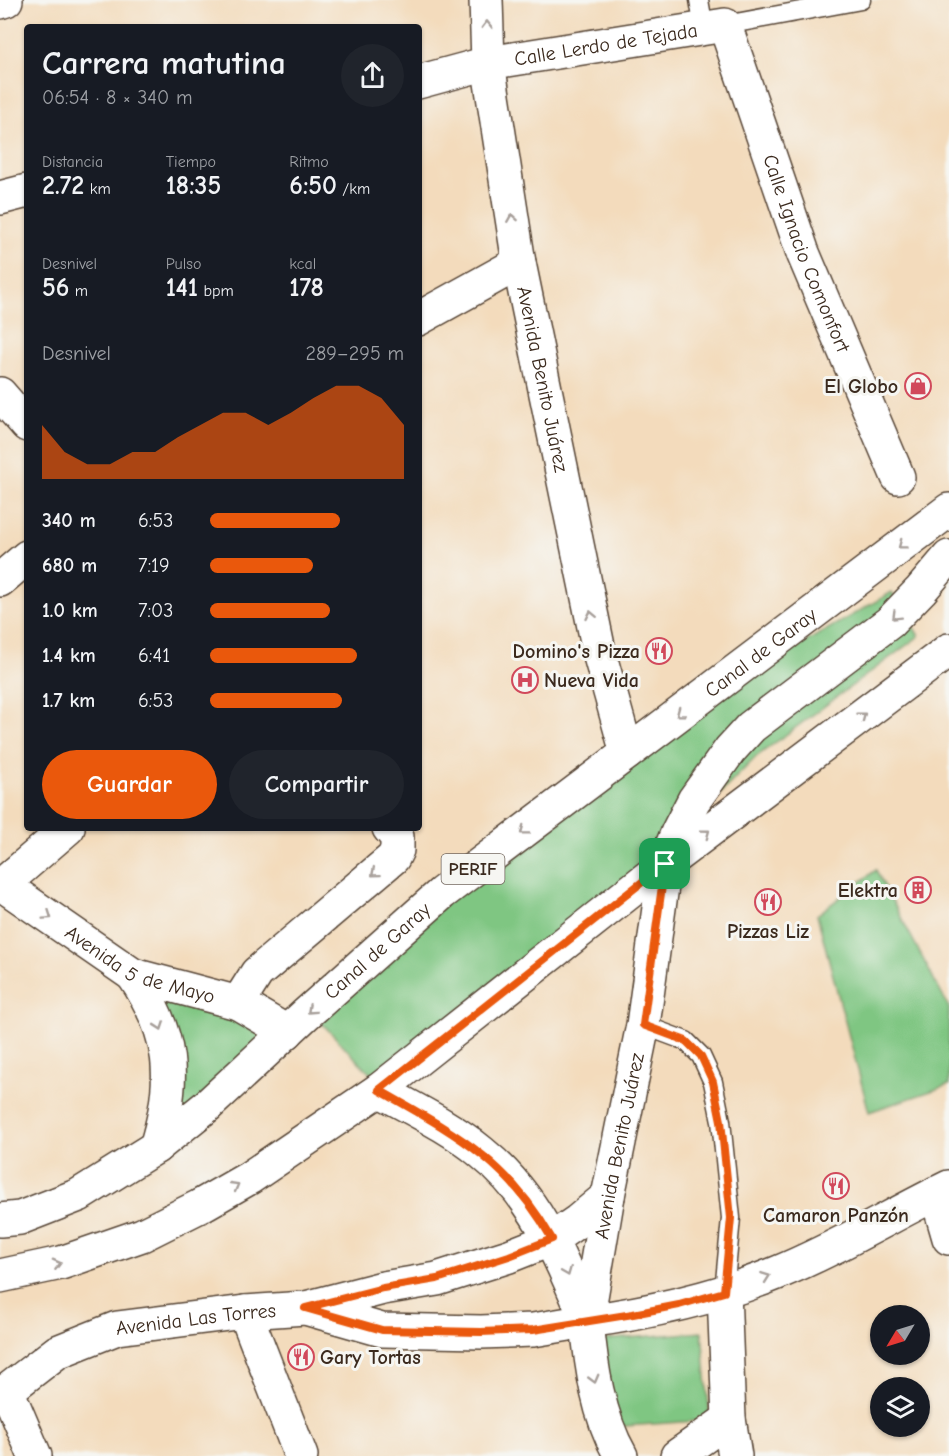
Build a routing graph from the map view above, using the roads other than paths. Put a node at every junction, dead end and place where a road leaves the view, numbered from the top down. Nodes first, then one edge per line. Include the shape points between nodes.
1 (6, 0) edge
2 (486, 0) edge
3 (861, 0) edge
4 (0, 2) edge
5 (709, 18) edge
6 (488, 63) junction
7 (422, 81) edge
8 (24, 191) edge
9 (0, 198) edge
10 (519, 263) junction
11 (422, 317) edge
12 (0, 394) edge
13 (24, 422) edge
14 (898, 477) dead end
15 (949, 510) edge
16 (949, 557) edge
17 (24, 560) edge
18 (0, 580) edge
19 (949, 650) edge
20 (627, 753) junction
21 (64, 831) edge
22 (391, 831) edge
23 (665, 864) junction
24 (1, 884) edge
25 (133, 975) junction
26 (238, 1003) junction
27 (643, 1025) junction
28 (287, 1032) junction
29 (379, 1090) junction
30 (156, 1147) junction
31 (943, 1190) edge
32 (608, 1196) junction
33 (0, 1220) edge
34 (949, 1238) edge
35 (552, 1239) junction
36 (0, 1276) edge
37 (724, 1292) junction
38 (305, 1308) junction
39 (245, 1312) junction
40 (587, 1321) junction
41 (4, 1393) edge
42 (729, 1419) junction
43 (35, 1456) edge
44 (301, 1456) edge
45 (621, 1456) edge
46 (677, 1456) edge
47 (735, 1456) edge

1 - 4 street
6 -> 2 street, Avenida Benito Juárez
3 - 5 lane
5 - 6 street, Calle Lerdo de Tejada
5 - 14 street, Calle Ignacio Comonfort
6 - 7 street, Calle Lerdo de Tejada
10 -> 6 street, Avenida Benito Juárez
8 - 9 street
10 - 11 street
20 -> 10 street, Avenida Benito Juárez via 600,656
12 - 13 street
15 -> 20 street, Canal de Garay / PERIF
16 -> 23 street, Avenida Benito Juárez via 890,622 751,727 737,742 694,800
17 - 18 street
23 -> 19 street
20 -> 28 street, Canal de Garay / PERIF via 442,893
21 - 24 street
22 -> 26 street via 397,837 393,858 257,974
23 - 27 street, Avenida Benito Juárez
23 - 29 street
24 -> 25 street, Avenida 5 de Mayo
25 - 26 street, Avenida 5 de Mayo
25 -> 30 street via 156,1015 168,1059 169,1088
26 - 28 street, Avenida 5 de Mayo
27 - 32 street, Avenida Benito Juárez
27 - 37 lane via 686,1041 701,1056 713,1082 731,1218
28 - 30 street, Canal de Garay / PERIF
29 - 35 street via 482,1152 526,1199
36 -> 29 street via 61,1263 142,1235 249,1178
30 - 33 street, Canal de Garay / PERIF via 79,1195 20,1218
31 - 34 street
37 -> 31 street, Avenida Las Torres via 778,1272
32 - 35 street
32 - 40 street, Avenida Benito Juárez
35 - 38 street via 437,1279
35 -> 40 street
37 - 40 street, Avenida Las Torres via 668,1307
37 - 42 street
38 - 39 street, Avenida Las Torres
38 - 40 street, Avenida Las Torres via 382,1330 533,1330
39 - 41 street, Avenida Las Torres via 117,1328 57,1352
39 - 44 street
40 -> 45 street via 591,1366
41 - 43 street
42 - 46 street
42 - 47 street

